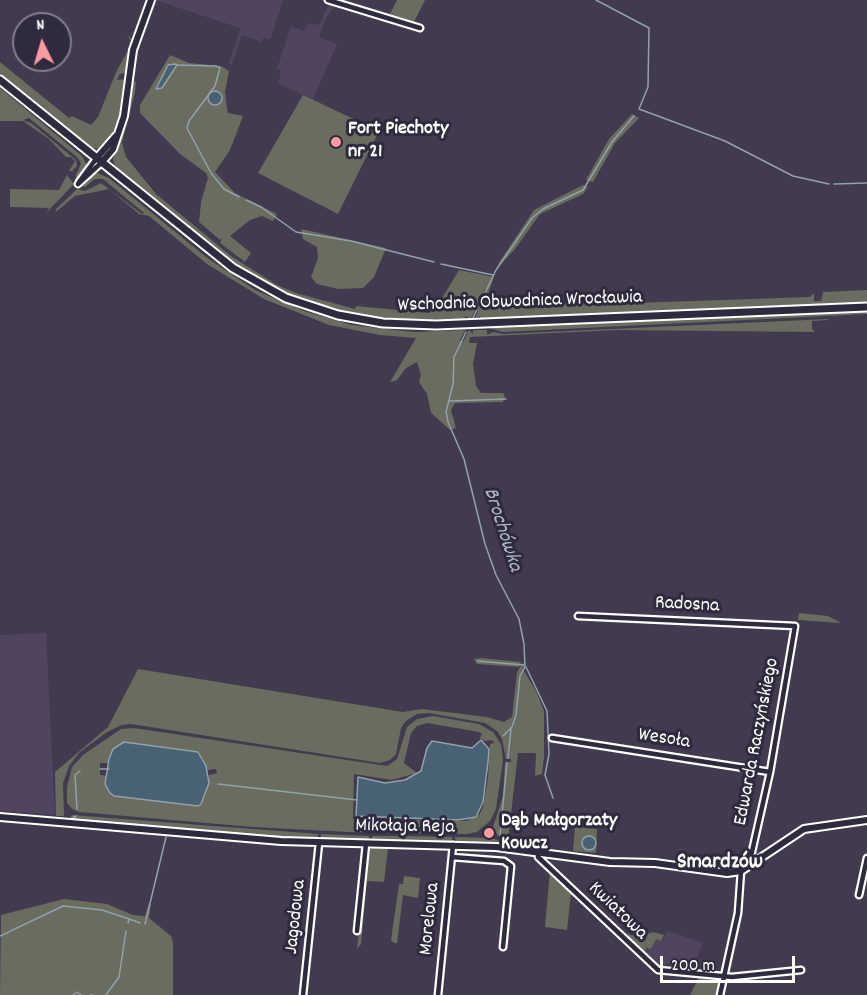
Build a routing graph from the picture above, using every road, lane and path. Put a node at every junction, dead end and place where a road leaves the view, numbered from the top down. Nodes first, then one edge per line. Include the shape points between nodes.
1 (151, 0) edge
2 (328, 0) edge
3 (420, 28) dead end
4 (0, 80) edge
5 (98, 161) junction
6 (867, 307) edge
7 (578, 616) dead end
8 (795, 626) joint
9 (552, 738) dead end
10 (770, 772) junction
11 (0, 817) edge
12 (867, 820) edge
13 (320, 843) junction
14 (366, 844) junction
15 (453, 845) junction
16 (538, 852) junction
17 (452, 857) junction
18 (867, 858) edge
19 (752, 863) junction
20 (741, 871) junction
21 (859, 896) dead end
22 (357, 931) dead end
23 (503, 947) dead end
24 (801, 970) dead end
25 (725, 977) junction
26 (303, 995) edge
27 (438, 995) edge
28 (720, 995) edge

1 - 5 street via 133,50 126,106 118,133
2 - 3 street
4 - 5 main road, Wschodnia Obwodnica Wrocławia
5 - 5 street via 78,184
5 - 6 main road, Wschodnia Obwodnica Wrocławia via 233,268 286,297 365,321 401,325 476,324
7 - 8 street, Radosna
8 - 10 street, Edwarda Raczyńskiego
9 - 10 street, Wesoła
10 - 19 street, Edwarda Raczyńskiego via 750,856
11 - 13 street, Mikołaja Reja
12 - 19 street via 804,829
13 - 14 street, Mikołaja Reja
13 - 26 street, Jagodowa
14 - 15 street, Mikołaja Reja
14 - 22 street
15 - 16 street, Mikołaja Reja
15 - 17 street, Morelowa
16 - 20 street, Mikołaja Reja via 727,873
16 - 25 street, Kwiatowa via 538,857 652,966 662,971
17 - 23 street via 504,861 511,866
17 - 27 street, Morelowa
18 - 21 street
19 - 20 street
20 - 25 street via 738,913
24 - 25 street, Kwiatowa
25 - 28 street

